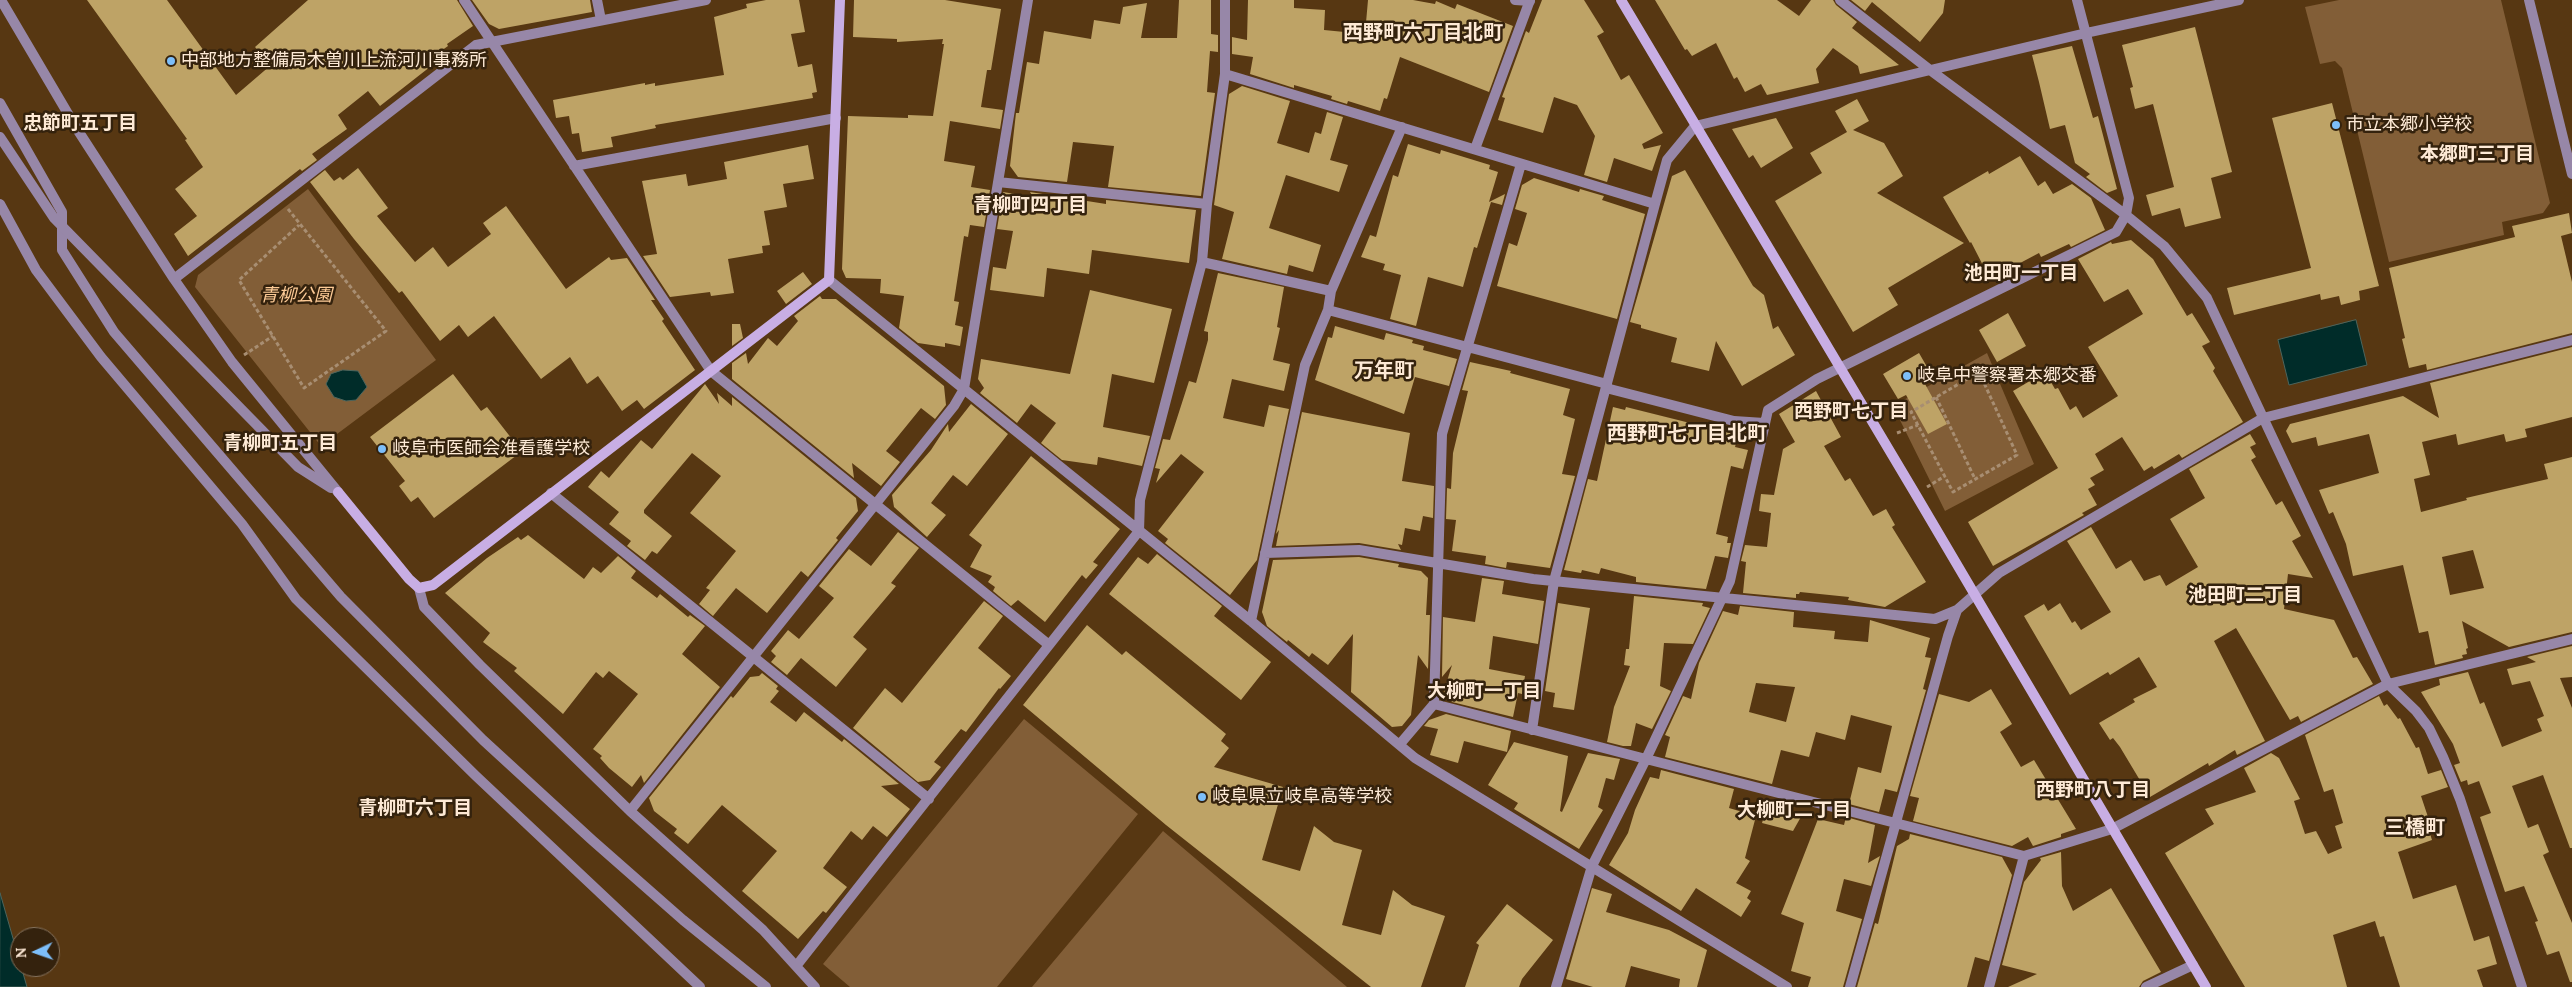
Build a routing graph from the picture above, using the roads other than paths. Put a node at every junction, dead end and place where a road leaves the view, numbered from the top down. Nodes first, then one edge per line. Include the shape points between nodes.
1 (1, 0) edge
2 (464, 0) edge
3 (598, 0) edge
4 (706, 0) edge
5 (840, 0) edge
6 (1028, 0) edge
7 (1225, 0) edge
8 (1515, 0) edge
9 (1621, 0) edge
10 (1840, 0) edge
11 (2077, 0) edge
12 (2240, 0) edge
13 (2529, 0) edge
14 (1530, 1) edge
15 (601, 20) junction
16 (2086, 33) junction
17 (491, 41) junction
18 (1930, 70) junction
19 (1225, 74) junction
20 (0, 103) edge
21 (836, 118) junction
22 (1695, 126) junction
23 (1402, 127) junction
24 (0, 137) edge
25 (1475, 149) junction
26 (1521, 164) junction
27 (574, 166) junction
28 (2572, 174) edge
29 (998, 182) junction
30 (0, 204) edge
31 (1207, 204) junction
32 (1654, 204) junction
33 (2126, 215) junction
34 (62, 226) junction
35 (1202, 262) junction
36 (174, 279) junction
37 (829, 280) junction
38 (1331, 291) junction
39 (1328, 310) junction
40 (2572, 340) edge
41 (1469, 348) junction
42 (1840, 369) junction
43 (712, 371) junction
44 (1607, 386) junction
45 (964, 389) junction
46 (2263, 418) junction
47 (1764, 423) junction
48 (338, 492) junction
49 (551, 493) junction
50 (875, 504) junction
51 (1139, 532) junction
52 (1265, 553) junction
53 (1437, 562) junction
54 (1554, 581) junction
55 (419, 588) junction
56 (1975, 595) junction
57 (1724, 598) junction
58 (1957, 610) junction
59 (1251, 621) junction
60 (2572, 639) edge
61 (1049, 645) junction
62 (753, 658) junction
63 (2388, 684) junction
64 (1434, 704) junction
65 (1532, 730) junction
66 (1400, 744) junction
67 (1646, 759) junction
68 (929, 799) junction
69 (630, 812) junction
70 (1895, 824) junction
71 (2112, 829) junction
72 (2024, 856) junction
73 (1592, 866) junction
74 (797, 965) junction
75 (2193, 966) junction
76 (700, 987) edge
77 (766, 987) edge
78 (815, 987) edge
79 (1556, 987) edge
80 (1787, 987) edge
81 (1850, 987) edge
82 (1989, 987) edge
83 (2146, 987) edge
84 (2206, 987) edge
85 (2522, 987) edge

1 - 36 street via 77,128
2 - 17 street
3 - 15 street
4 - 15 street
5 - 21 street
6 - 29 street
7 - 19 street
8 - 14 street
9 - 22 street
10 - 18 street
11 - 16 street
12 - 16 street
13 - 28 street
14 - 25 street
15 - 17 street
16 - 18 street
16 - 33 street via 2129,198
17 - 27 street
17 - 36 street via 476,45
18 - 22 street
18 - 33 street
19 - 23 street
19 - 31 street
20 - 34 street via 62,212
21 - 27 street
21 - 37 street
22 - 32 street via 1667,160
22 - 42 street
23 - 25 street
23 - 38 street
24 - 34 street
25 - 26 street
26 - 32 street
26 - 41 street
27 - 43 street
29 - 31 street
29 - 45 street
30 - 76 street via 36,270 101,357 242,524 296,599 490,790
31 - 35 street
32 - 44 street
33 - 42 street via 2116,232
33 - 46 street via 2164,246 2207,298
34 - 48 street via 298,467
34 - 77 street via 62,250 114,332 341,597 483,740 683,920
35 - 38 street
35 - 51 street via 1140,500
36 - 48 street via 232,362
37 - 43 street
37 - 45 street
38 - 39 street
39 - 41 street
39 - 52 street via 1305,366
40 - 46 street
41 - 44 street
41 - 53 street via 1442,434
42 - 47 street via 1817,379 1768,410
42 - 56 street
43 - 49 street
43 - 50 street
44 - 47 street via 1734,421
44 - 54 street
45 - 50 street
45 - 51 street
46 - 56 street via 1999,573
46 - 63 street
47 - 57 street
48 - 55 street
49 - 55 street via 434,585
49 - 62 street
50 - 61 street
50 - 62 street
51 - 59 street
51 - 61 street
52 - 53 street via 1358,550
52 - 59 street
53 - 54 street
53 - 64 street
54 - 57 street
54 - 65 street
55 - 69 street via 424,608
56 - 58 street
56 - 71 street
57 - 58 street via 1934,619
57 - 67 street
58 - 70 street
59 - 66 street
60 - 63 street
61 - 68 street
62 - 68 street
62 - 69 street
63 - 71 street
63 - 85 street via 2429,728 2443,757
64 - 65 street
64 - 66 street
65 - 67 street
66 - 73 street via 1432,768
67 - 70 street
67 - 73 street
68 - 74 street
69 - 74 street via 763,930
70 - 72 street
70 - 81 street
71 - 72 street
71 - 75 street
72 - 82 street
73 - 79 street
73 - 80 street
74 - 78 street
75 - 83 street
75 - 84 street

